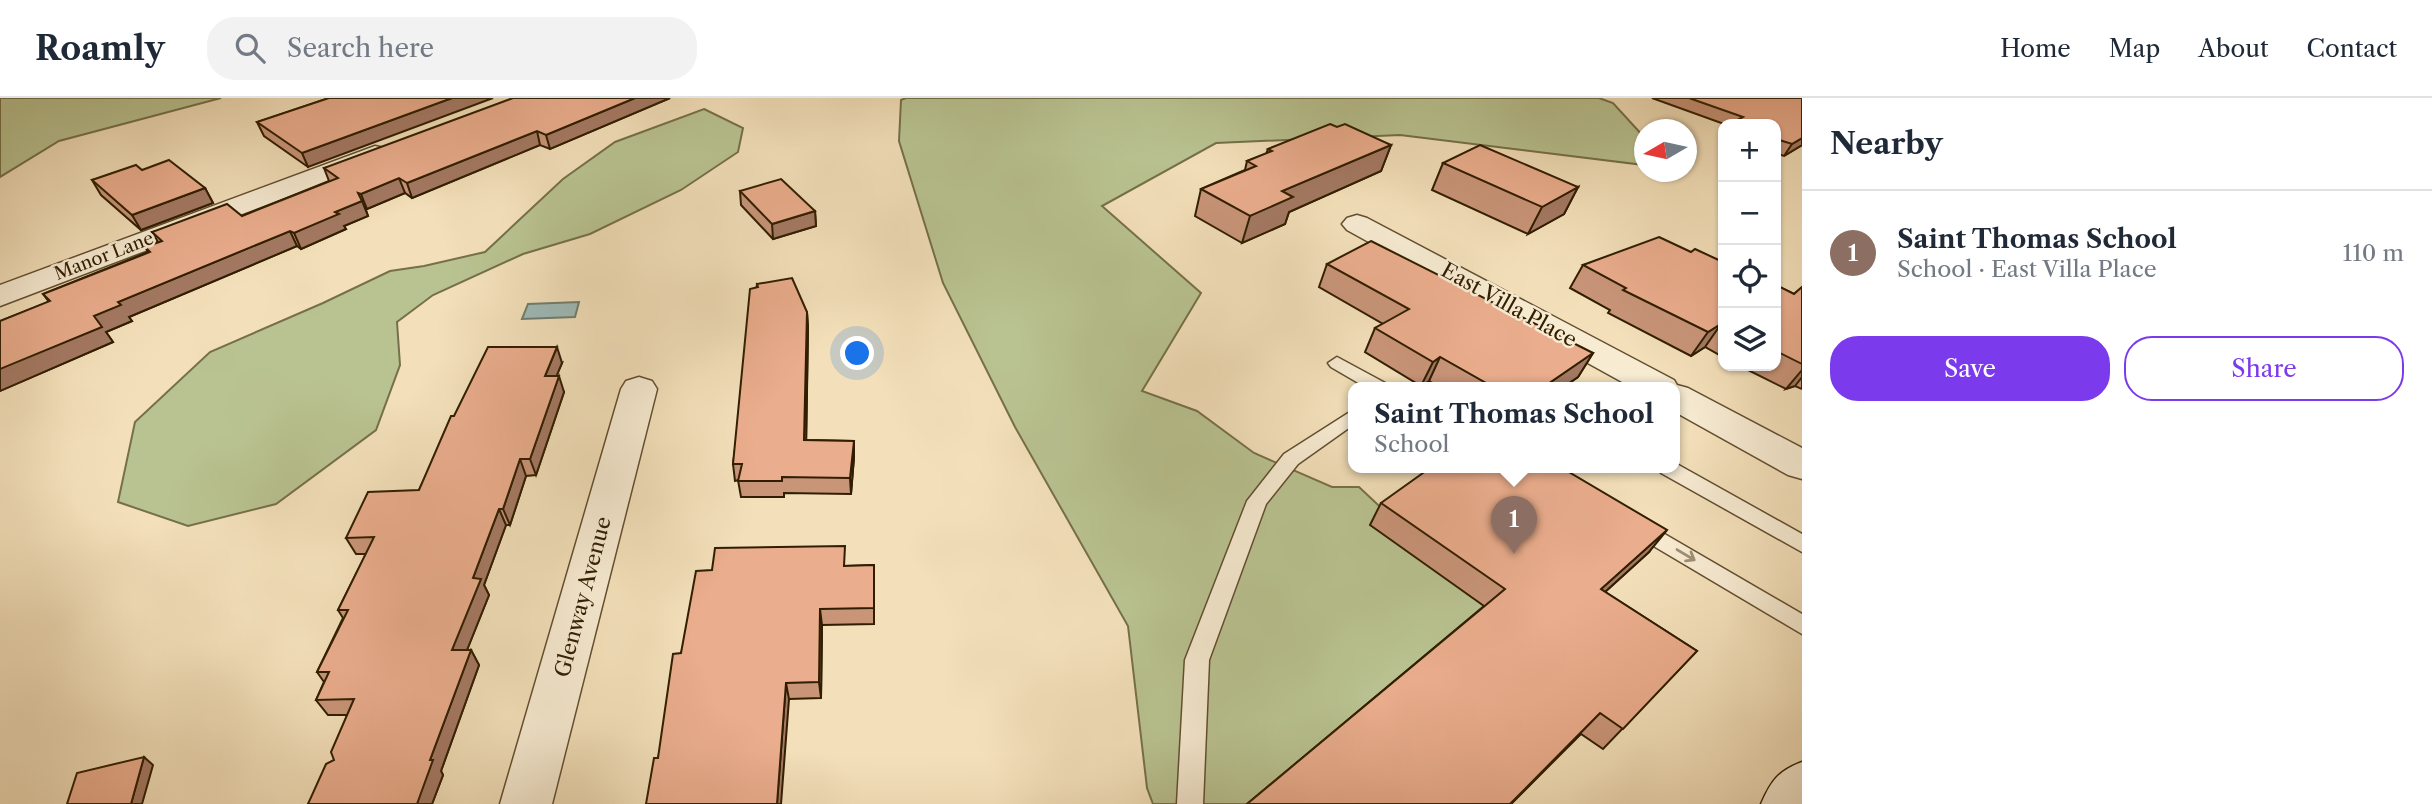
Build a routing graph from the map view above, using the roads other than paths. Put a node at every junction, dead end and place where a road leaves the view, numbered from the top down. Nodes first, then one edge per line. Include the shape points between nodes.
1 (401, 144) edge
2 (1357, 224) dead end
3 (0, 296) edge
4 (1337, 363) dead end
5 (1370, 382) edge
6 (1638, 382) edge
7 (639, 389) dead end
8 (1680, 399) edge
9 (1348, 419) edge
10 (1802, 465) edge
11 (1677, 473) edge
12 (1615, 512) edge
13 (1802, 544) edge
14 (1802, 625) edge
15 (1802, 786) edge
16 (526, 804) edge
17 (1190, 804) edge
18 (1787, 804) edge

1 - 3 street, Manor Lane
2 - 6 street, East Villa Place
4 - 5 lane
7 - 16 street, Glenway Avenue
8 - 10 street
9 - 17 lane via 1291,459 1257,501 1197,660
11 - 13 lane
12 -> 14 lane
15 - 18 street

